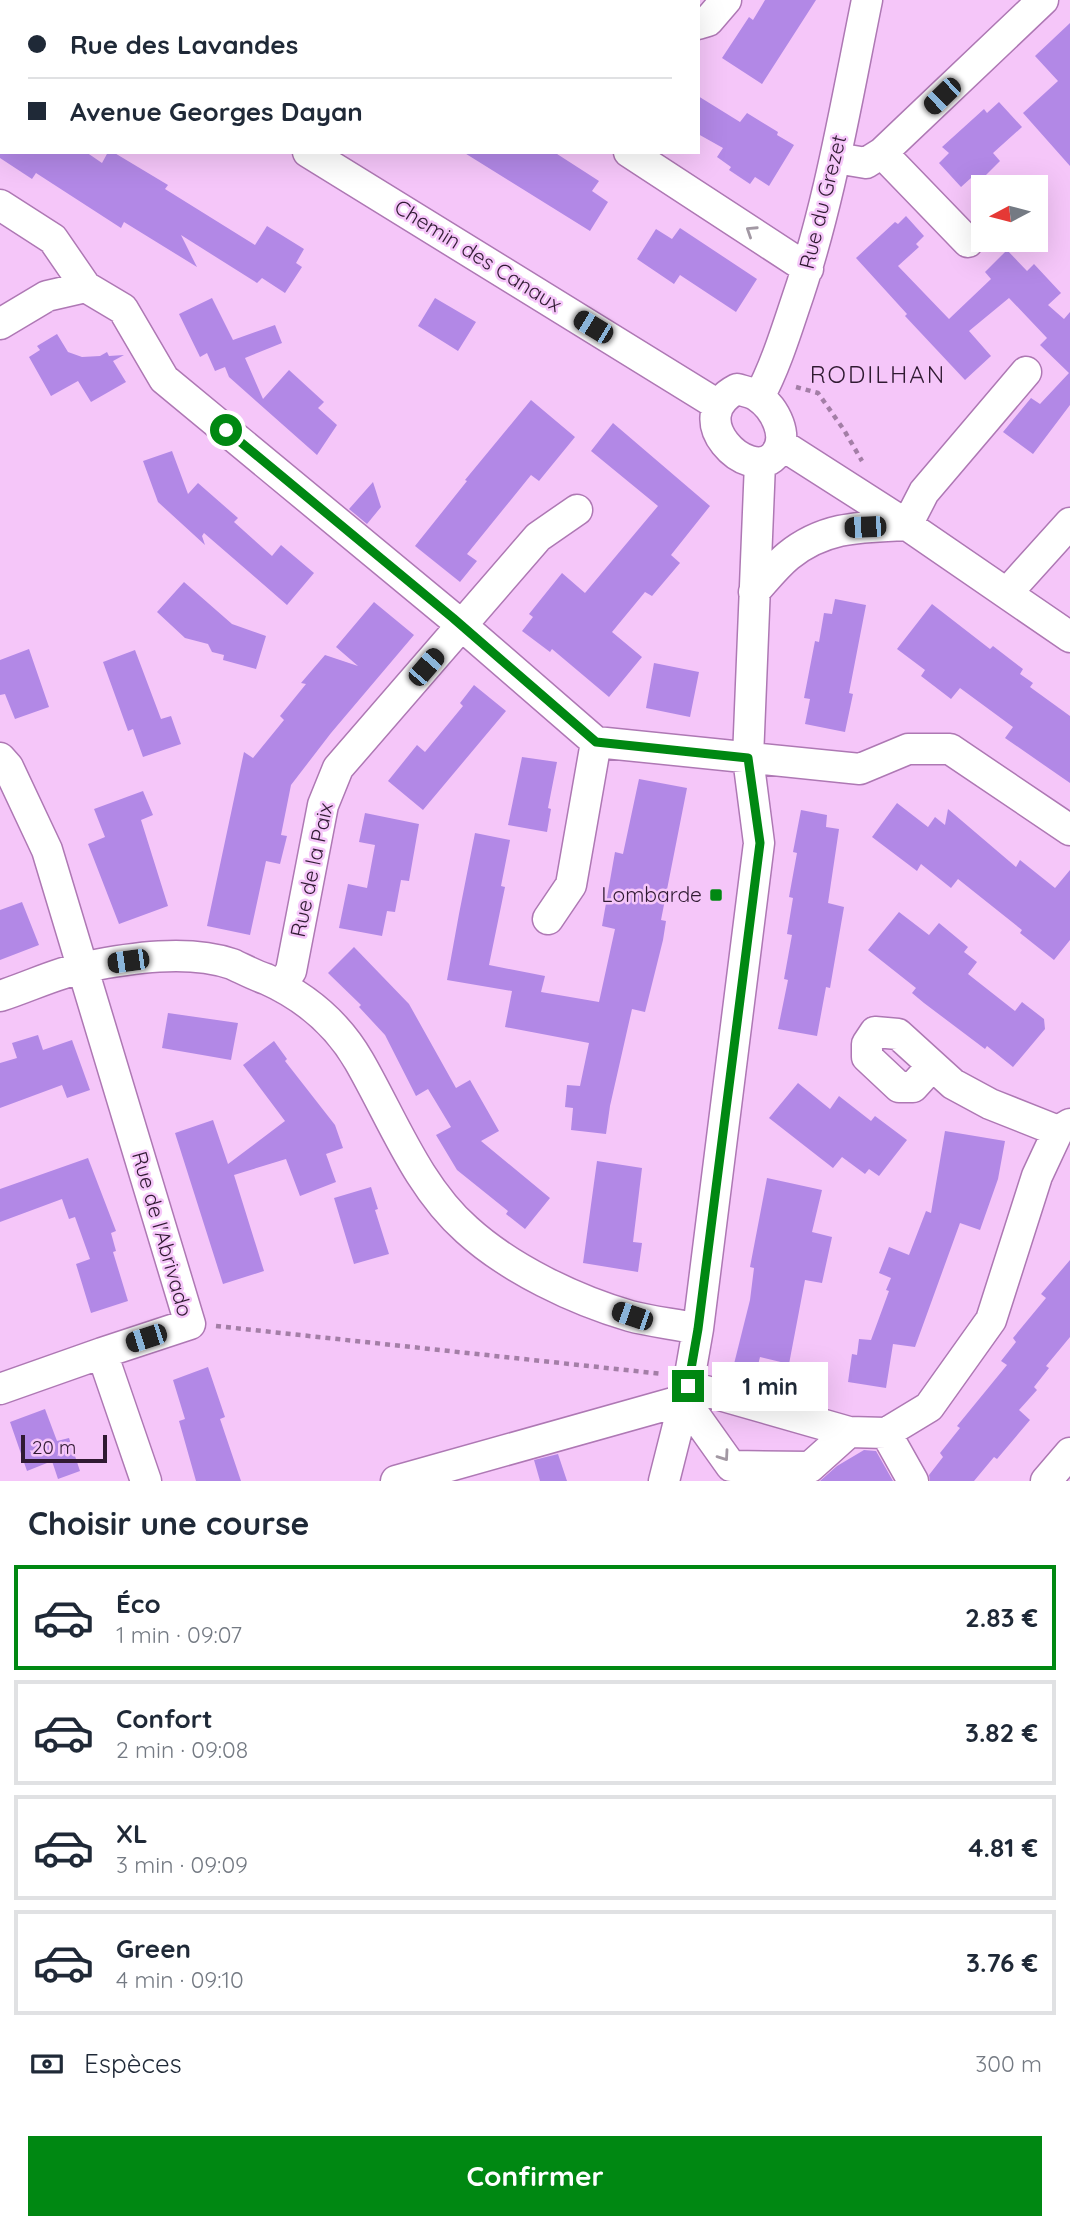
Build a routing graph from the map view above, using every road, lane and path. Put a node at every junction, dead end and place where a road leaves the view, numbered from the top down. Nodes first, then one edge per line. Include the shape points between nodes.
1 (726, 0) edge
2 (867, 0) edge
3 (1043, 0) edge
4 (700, 23) edge
5 (882, 153) junction
6 (311, 154) edge
7 (632, 154) edge
8 (836, 158) junction
9 (0, 205) edge
10 (968, 242) dead end
11 (808, 269) junction
12 (86, 287) junction
13 (0, 324) edge
14 (1026, 372) dead end
15 (759, 397) junction
16 (718, 405) junction
17 (771, 454) junction
18 (576, 510) dead end
19 (1070, 523) edge
20 (907, 525) junction
21 (754, 592) junction
22 (1007, 593) junction
23 (462, 626) junction
24 (1070, 637) edge
25 (596, 742) junction
26 (0, 758) edge
27 (748, 758) junction
28 (1070, 830) edge
29 (548, 919) dead end
30 (83, 967) junction
31 (280, 986) junction
32 (0, 996) edge
33 (932, 1066) dead end
34 (1064, 1127) edge
35 (190, 1324) junction
36 (698, 1329) junction
37 (102, 1353) junction
38 (687, 1388) junction
39 (0, 1389) edge
40 (849, 1432) junction
41 (886, 1433) junction
42 (1070, 1453) edge
43 (146, 1481) edge
44 (396, 1481) edge
45 (664, 1481) edge
46 (913, 1481) edge
47 (1046, 1481) edge

1 - 4 street via 708,21
2 - 8 street, Rue du Grezet
3 - 5 street
5 - 8 street via 866,163
5 - 10 street
6 - 16 street, Chemin des Canaux
11 -> 7 street
8 - 11 street, Rue du Grezet
9 - 12 street via 53,239
11 - 15 street, Rue du Grezet via 772,374
12 - 13 street via 47,296
12 - 23 street via 123,309 164,379
14 - 20 street via 924,492
15 - 16 street via 737,389 723,396
15 - 17 street via 781,430
16 - 17 street via 717,432 731,450 750,463
17 - 20 street
17 - 21 street
18 - 23 street, Rue de la Paix via 538,537
19 - 22 street
20 - 21 street via 851,527 819,536 788,556
20 - 22 street
21 - 27 street
22 - 24 street
23 - 25 street
23 - 31 street, Rue de la Paix via 338,768 323,804 291,971
25 - 27 street
25 - 29 street via 571,885
26 - 30 street, Rue de l'Abrivado via 47,850
27 - 28 street via 860,769 908,750 950,749
27 - 36 street via 760,843
30 - 31 street via 172,955 230,964
30 - 32 street
30 - 35 street, Rue de l'Abrivado
31 - 36 street via 336,1027 359,1060 414,1163 466,1230 576,1297 632,1316
33 - 34 street via 953,1084 990,1104
34 - 41 street via 1037,1176 990,1320 929,1406
35 - 37 street, Rue de l'Abrivado
35 - 38 path
36 - 38 street
37 - 39 street, Rue de l'Abrivado
37 - 43 street
38 - 40 street
38 -> 40 street via 731,1466 810,1467
38 - 44 street
38 - 45 street
40 - 41 street
41 - 46 street
42 - 47 street

